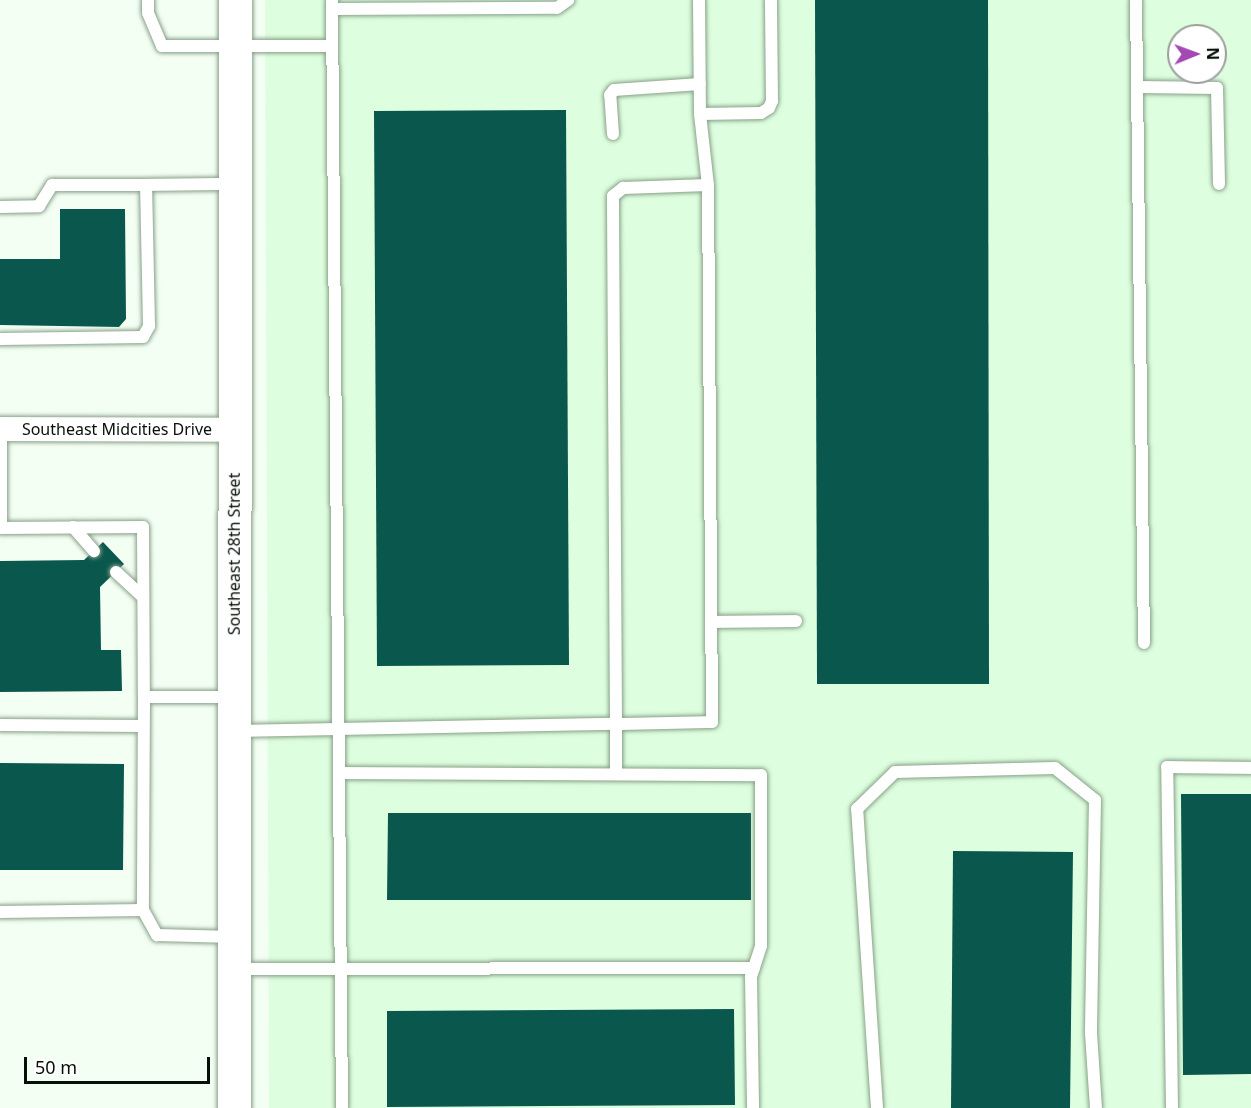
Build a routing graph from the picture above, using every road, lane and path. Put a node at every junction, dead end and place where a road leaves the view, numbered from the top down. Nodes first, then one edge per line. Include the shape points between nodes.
1 (148, 0) edge
2 (235, 0) edge
3 (568, 0) edge
4 (699, 0) edge
5 (771, 0) edge
6 (1136, 0) edge
7 (332, 4) edge
8 (332, 46) junction
9 (235, 47) junction
10 (700, 84) junction
11 (1138, 87) junction
12 (700, 114) junction
13 (613, 134) dead end
14 (234, 184) junction
15 (1219, 184) dead end
16 (146, 185) junction
17 (708, 185) junction
18 (0, 207) edge
19 (0, 339) edge
20 (1, 429) edge
21 (234, 430) junction
22 (73, 527) junction
23 (94, 551) dead end
24 (116, 572) dead end
25 (143, 597) junction
26 (796, 621) dead end
27 (712, 622) junction
28 (1144, 643) dead end
29 (144, 697) junction
30 (234, 697) junction
31 (616, 724) junction
32 (0, 725) edge
33 (143, 726) junction
34 (341, 728) junction
35 (234, 731) junction
36 (1251, 768) edge
37 (341, 773) junction
38 (616, 774) junction
39 (143, 910) junction
40 (0, 912) edge
41 (234, 953) junction
42 (342, 968) junction
43 (754, 968) junction
44 (234, 1108) edge
45 (342, 1108) edge
46 (753, 1108) edge
47 (877, 1108) edge
48 (1096, 1108) edge
49 (1172, 1108) edge

1 - 9 lane via 148,13 162,46
2 - 9 main road, Southeast 28th Street
3 - 7 lane via 557,8
4 - 10 lane
5 - 12 lane via 772,101 768,108 761,113
6 - 11 lane
7 - 8 lane
8 - 9 lane
8 - 34 lane
9 - 14 main road, Southeast 28th Street
10 - 12 lane
10 - 13 lane via 614,90 610,95
11 - 15 lane via 1217,88
11 - 28 lane
12 - 17 lane
14 - 16 lane
14 - 21 main road, Southeast 28th Street
16 - 18 lane via 52,184 39,206
16 - 19 lane via 149,326 143,337
17 - 27 lane
17 - 31 lane via 623,188 613,196
20 - 21 street, Southeast Midcities Drive
20 - 22 lane via 1,528
21 - 30 main road, Southeast 28th Street
22 - 23 lane
22 - 25 lane via 143,527
24 - 25 lane
25 - 29 lane
26 - 27 lane
27 - 31 lane via 712,722
29 - 30 lane
29 - 33 lane
30 - 35 main road, Southeast 28th Street
31 - 34 lane
31 - 38 lane
32 - 33 lane
33 - 39 lane
34 - 35 lane
34 - 37 lane
35 - 41 main road, Southeast 28th Street
36 - 49 lane via 1167,767
37 - 38 lane
37 - 42 lane
38 - 43 lane via 762,775 761,946
39 - 40 lane
39 - 41 lane via 157,934
41 - 42 lane
41 - 44 main road, Southeast 28th Street
42 - 43 lane
42 - 45 lane
43 - 46 lane
47 - 48 lane via 856,809 895,772 1055,768 1095,800 1091,1033

